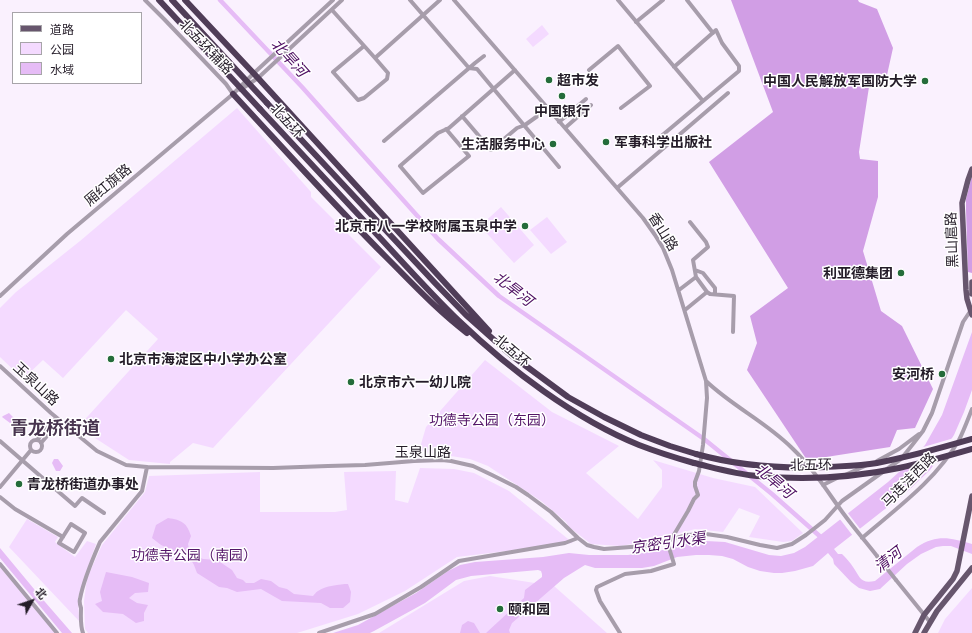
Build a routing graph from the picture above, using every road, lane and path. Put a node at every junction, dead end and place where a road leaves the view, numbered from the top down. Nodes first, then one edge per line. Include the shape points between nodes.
1 (144, 0) edge
2 (159, 0) edge
3 (172, 0) edge
4 (185, 0) edge
5 (333, 0) edge
6 (342, 0) edge
7 (410, 0) edge
8 (440, 0) edge
9 (454, 0) edge
10 (618, 0) edge
11 (663, 0) edge
12 (687, 0) edge
13 (332, 10) junction
14 (423, 15) junction
15 (636, 22) junction
16 (713, 33) junction
17 (364, 46) junction
18 (484, 56) dead end
19 (375, 58) junction
20 (674, 67) junction
21 (469, 68) junction
22 (515, 70) junction
23 (589, 70) dead end
24 (256, 75) junction
25 (494, 88) junction
26 (728, 93) dead end
27 (233, 94) junction
28 (586, 99) dead end
29 (703, 101) junction
30 (591, 105) dead end
31 (621, 108) dead end
32 (548, 109) junction
33 (462, 116) junction
34 (559, 122) junction
35 (525, 125) junction
36 (565, 128) junction
37 (446, 129) junction
38 (659, 138) dead end
39 (384, 141) dead end
40 (559, 167) dead end
41 (972, 169) edge
42 (617, 188) junction
43 (690, 222) dead end
44 (695, 270) junction
45 (696, 277) junction
46 (972, 282) edge
47 (679, 290) junction
48 (707, 292) junction
49 (715, 294) junction
50 (972, 294) edge
51 (0, 296) edge
52 (685, 310) junction
53 (971, 311) edge
54 (733, 332) dead end
55 (512, 355) junction
56 (499, 357) junction
57 (0, 366) edge
58 (706, 381) junction
59 (972, 409) edge
60 (58, 419) junction
61 (923, 431) junction
62 (972, 439) edge
63 (0, 441) edge
64 (39, 441) junction
65 (972, 449) edge
66 (31, 450) junction
67 (22, 461) junction
68 (147, 467) junction
69 (823, 485) junction
70 (0, 487) edge
71 (972, 496) edge
72 (0, 497) edge
73 (838, 506) junction
74 (104, 513) dead end
75 (63, 537) junction
76 (578, 538) junction
77 (672, 538) dead end
78 (862, 538) junction
79 (667, 541) junction
80 (0, 564) edge
81 (972, 568) edge
82 (924, 615) junction
83 (930, 622) junction
84 (57, 633) edge
85 (83, 633) edge
86 (319, 633) edge
87 (620, 633) edge
88 (915, 633) edge
89 (924, 633) edge

1 - 27 street, 北五环辅路
2 - 56 highway, 北五环, bridge via 428,290
3 - 55 highway, 北五环, bridge via 435,283 466,315
4 - 24 highway
5 - 24 street, 厢红旗路 via 269,59
6 - 13 street, 厢红旗路
7 - 14 street
8 - 14 street
9 - 22 street, 香山路
10 - 15 street
11 - 15 street
12 - 16 street
13 - 17 street
13 - 24 street, 厢红旗路 via 274,64
14 - 19 street
14 - 21 street
15 - 20 street
16 - 20 street
16 - 29 street via 716,30 739,66 738,71
17 - 19 street
17 - 19 street via 333,72 358,100 388,79 388,73
18 - 21 street
20 - 29 street
21 - 25 street via 477,69
21 - 39 street
22 - 25 street
22 - 32 street, 香山路
23 - 31 street via 618,46 650,86
24 - 27 street, 厢红旗路
24 - 55 highway
25 - 33 street
25 - 35 street
26 - 42 street
27 - 51 street, 厢红旗路 via 66,234
27 - 56 highway via 427,299
28 - 34 street
29 - 38 street
30 - 36 street
32 - 34 street, 香山路
32 - 35 street
33 - 35 street via 491,150 517,128
33 - 37 street
34 - 36 street, 香山路
35 - 40 street
36 - 42 street, 香山路
37 - 37 street via 400,166 423,193 469,156
41 - 53 main road, 黑山扈路 via 962,203 966,290
42 - 47 street, 香山路 via 643,218 663,248
43 - 44 street via 708,247 693,260
44 - 45 street
44 - 49 street via 703,273 715,288
45 - 47 street
45 - 48 street
46 - 50 main road, 黑山扈路
47 - 52 street, 香山路
48 - 49 street
48 - 52 street
49 - 54 street via 734,296
52 - 58 street, 香山路
53 - 61 street, 黑山扈路 via 963,322 932,413
55 - 62 highway, 北五环, bridge via 568,397 604,417 641,435 713,459 759,466 841,467 896,459
56 - 65 highway, 北五环, bridge via 563,404 600,426 639,445 719,470 756,476 843,476 898,468
57 - 60 street, 玉泉山路
58 - 69 street via 786,442
58 - 77 street, 香山路 via 703,445 695,482 698,495
59 - 78 street, 马连洼西路 via 959,440 933,476
60 - 64 street
60 - 68 street, 玉泉山路 via 97,451 126,465
61 - 69 street via 899,450
61 - 73 street, 玉泉山路 via 901,459
63 - 67 street
64 - 66 street via 33,440 30,443
64 - 66 street via 39,451
66 - 67 street
67 - 70 street
67 - 74 street via 75,506 82,498
68 - 76 street, 玉泉山路 via 272,468 442,460 473,466 516,487 550,512
68 - 85 street via 142,491 96,550 80,600
69 - 73 street
71 - 82 main road via 957,571
72 - 75 street via 15,509
73 - 78 street
73 - 79 street, 玉泉山路 via 806,535 792,544 777,548 706,534 687,535
75 - 75 street via 71,524 85,533 74,552 59,543
76 - 79 street, 玉泉山路 via 594,548 604,549 644,546
76 - 86 street via 565,543 459,561 421,588 375,614
78 - 82 street, bridge
79 - 87 street via 674,564 651,571 625,574 597,587 600,601
80 - 84 street
81 - 83 main road
82 - 83 street
82 - 88 main road
83 - 89 main road

